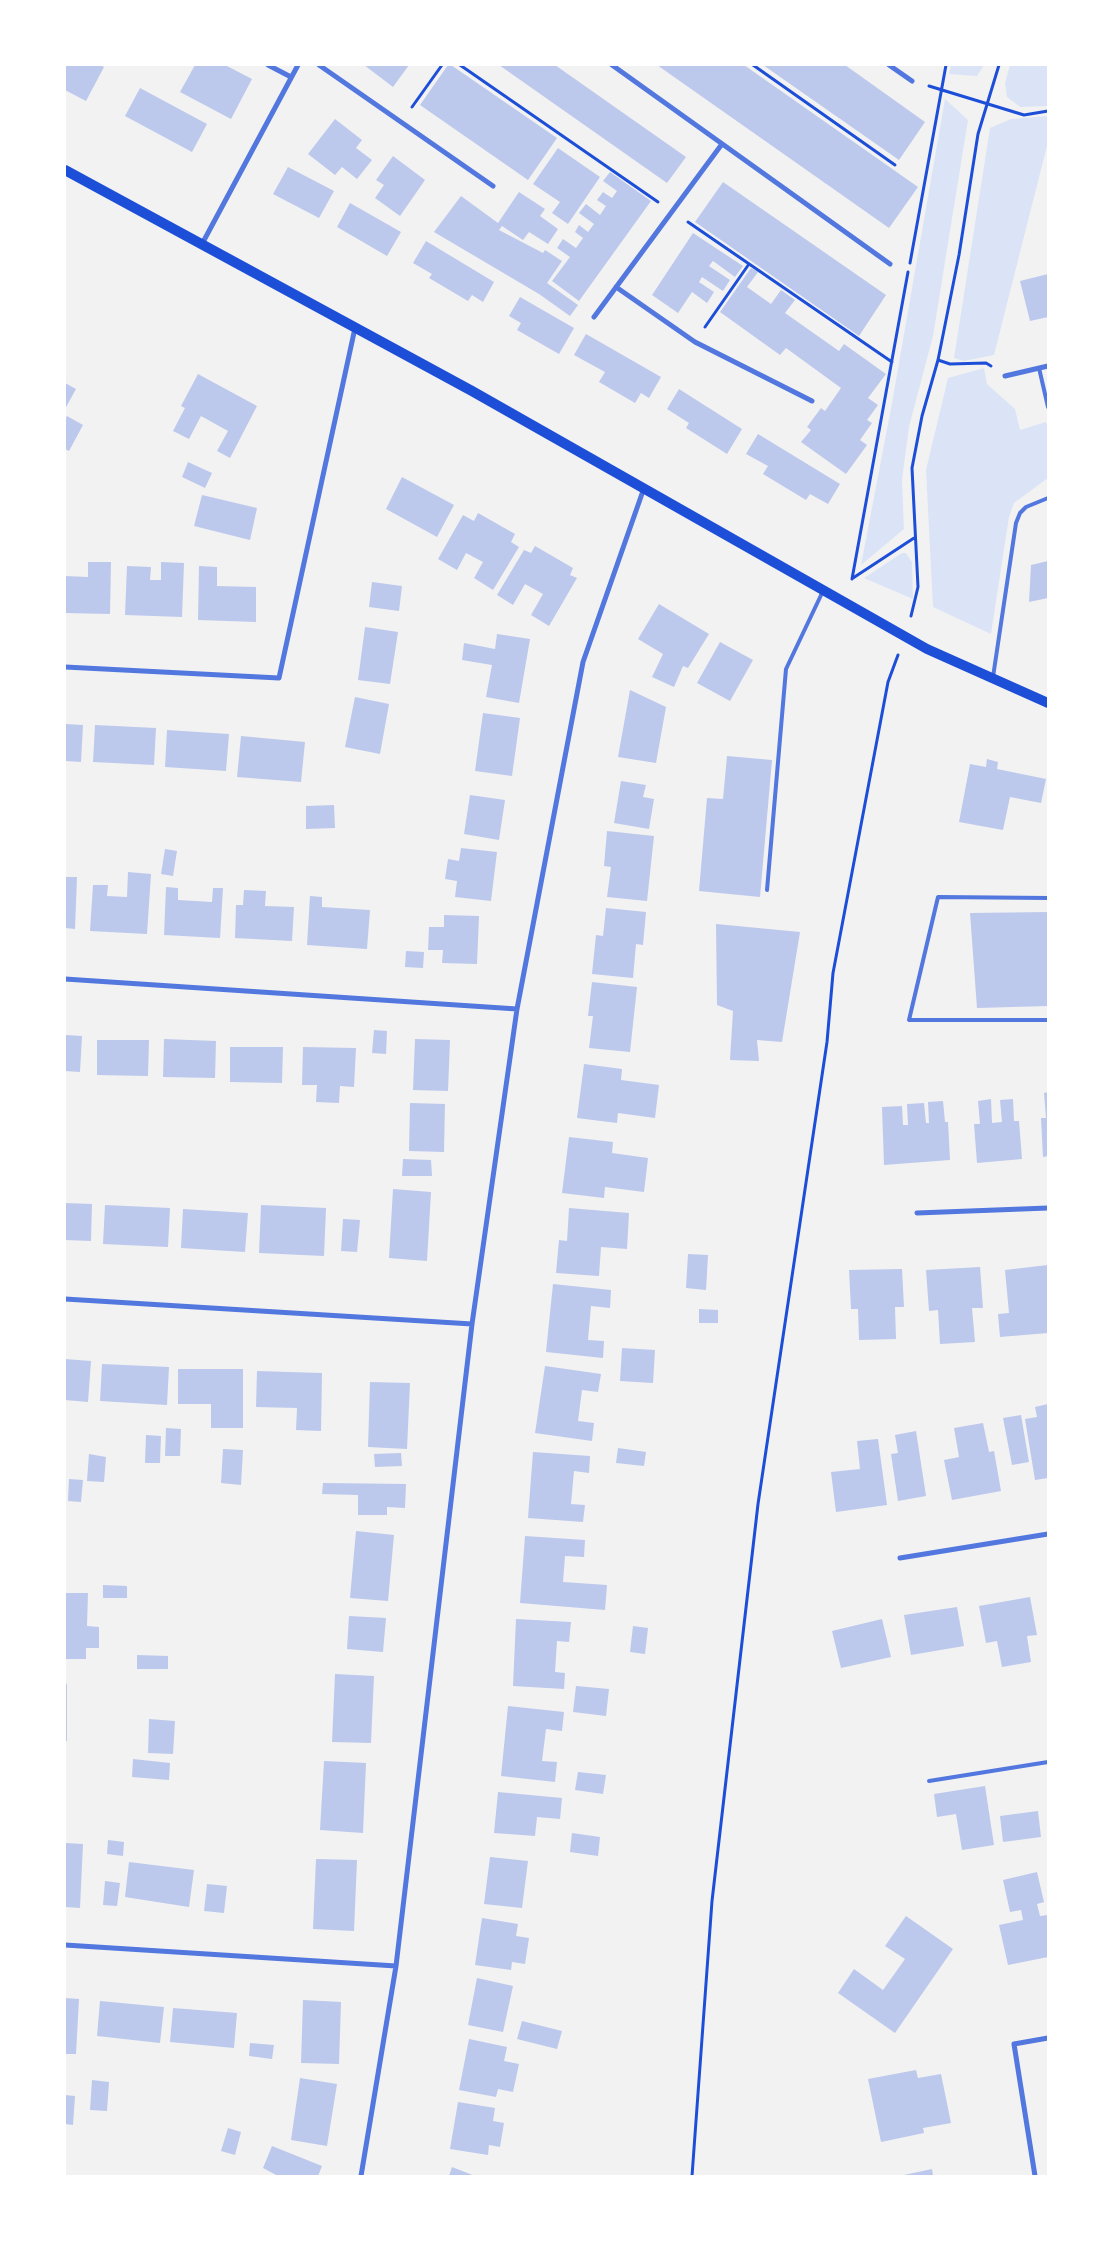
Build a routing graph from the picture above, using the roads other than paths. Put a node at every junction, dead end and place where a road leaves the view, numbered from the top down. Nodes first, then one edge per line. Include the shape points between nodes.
1 (268, 65) edge
2 (298, 65) edge
3 (319, 65) edge
4 (612, 65) edge
5 (889, 65) edge
6 (291, 77) junction
7 (912, 82) road end
8 (722, 144) junction
9 (65, 170) edge
10 (493, 186) dead end
11 (202, 244) junction
12 (890, 264) dead end
13 (616, 287) junction
14 (594, 317) dead end
15 (355, 328) junction
16 (1048, 366) edge
17 (1039, 368) junction
18 (1005, 376) road end
19 (812, 401) dead end
20 (1048, 407) edge
21 (644, 487) junction
22 (1048, 498) edge
23 (823, 591) junction
24 (65, 667) edge
25 (993, 679) junction
26 (1048, 703) edge
27 (767, 890) dead end
28 (1048, 898) edge
29 (65, 979) edge
30 (517, 1009) junction
31 (1048, 1020) edge
32 (1048, 1208) edge
33 (917, 1213) dead end
34 (65, 1299) edge
35 (472, 1324) junction
36 (1048, 1534) edge
37 (900, 1558) dead end
38 (1048, 1762) edge
39 (929, 1781) dead end
40 (65, 1945) edge
41 (396, 1966) junction
42 (1048, 2038) edge
43 (361, 2176) edge
44 (1035, 2176) edge

1 - 6 street
2 - 6 street
3 - 10 street
4 - 8 street
5 - 7 street
6 - 11 street
8 - 12 street
8 - 13 street
9 - 11 main road
11 - 15 main road
13 - 14 street
13 - 19 street via 694,342
15 - 21 main road
15 - 24 street via 279,678
16 - 17 street
17 - 18 street
17 - 20 lane
21 - 23 main road
21 - 30 street via 583,662
22 - 25 lane via 1026,507 1016,523
23 - 25 main road via 927,649
23 - 27 lane via 786,669
25 - 26 main road
28 - 31 lane via 938,897 909,1020
29 - 30 street
30 - 35 street
32 - 33 street
34 - 35 street
35 - 41 street
36 - 37 street
38 - 39 lane
40 - 41 street
41 - 43 street
42 - 44 street via 1014,2044

